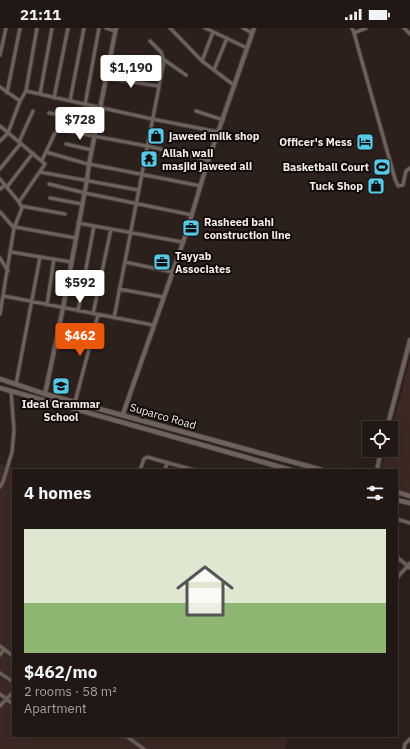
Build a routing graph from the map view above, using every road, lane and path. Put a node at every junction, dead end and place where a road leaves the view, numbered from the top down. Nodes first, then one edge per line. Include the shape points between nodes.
1 (6, 28) edge
2 (20, 28) edge
3 (37, 28) edge
4 (52, 28) edge
5 (68, 28) edge
6 (84, 28) edge
7 (99, 28) edge
8 (106, 28) edge
9 (170, 28) edge
10 (205, 28) edge
11 (243, 28) edge
12 (352, 28) edge
13 (366, 28) edge
14 (404, 28) edge
15 (115, 29) edge
16 (253, 30) edge
17 (213, 32) junction
18 (354, 33) junction
19 (410, 34) edge
20 (227, 38) junction
21 (150, 42) dead end
22 (247, 48) junction
23 (0, 55) edge
24 (163, 59) junction
25 (202, 61) junction
26 (214, 70) junction
27 (186, 75) dead end
28 (106, 78) junction
29 (159, 86) junction
30 (235, 86) junction
31 (0, 87) edge
32 (26, 91) junction
33 (7, 93) junction
34 (40, 94) junction
35 (54, 98) junction
36 (20, 101) junction
37 (70, 101) junction
38 (85, 105) junction
39 (101, 108) junction
40 (33, 111) dead end
41 (196, 111) dead end
42 (49, 114) dead end
43 (152, 119) junction
44 (223, 120) junction
45 (98, 121) junction
46 (0, 126) edge
47 (67, 131) dead end
48 (219, 132) junction
49 (55, 133) dead end
50 (8, 134) junction
51 (95, 136) junction
52 (0, 141) edge
53 (20, 143) junction
54 (66, 144) dead end
55 (147, 146) junction
56 (92, 150) junction
57 (46, 152) junction
58 (33, 153) junction
59 (42, 160) junction
60 (209, 160) junction
61 (89, 164) junction
62 (410, 168) edge
63 (0, 169) edge
64 (40, 172) junction
65 (142, 174) junction
66 (0, 179) edge
67 (87, 180) junction
68 (49, 184) dead end
69 (6, 186) junction
70 (201, 186) junction
71 (0, 189) edge
72 (138, 190) junction
73 (84, 193) junction
74 (50, 198) dead end
75 (19, 202) junction
76 (136, 203) junction
77 (82, 204) junction
78 (21, 206) junction
79 (0, 212) edge
80 (65, 214) dead end
81 (192, 215) junction
82 (78, 223) junction
83 (94, 226) junction
84 (14, 227) junction
85 (111, 229) junction
86 (130, 233) junction
87 (76, 238) junction
88 (182, 242) junction
89 (11, 252) junction
90 (40, 257) junction
91 (0, 258) edge
92 (54, 259) junction
93 (71, 262) junction
94 (125, 262) junction
95 (8, 271) junction
96 (172, 272) junction
97 (119, 289) junction
98 (0, 294) edge
99 (4, 296) junction
100 (163, 297) junction
101 (32, 302) junction
102 (47, 305) junction
103 (63, 308) junction
104 (78, 312) junction
105 (0, 314) edge
106 (93, 314) junction
107 (98, 315) junction
108 (114, 318) junction
109 (153, 325) junction
110 (410, 340) edge
111 (0, 379) edge
112 (16, 384) junction
113 (0, 388) edge
114 (11, 391) junction
115 (45, 394) junction
116 (54, 396) junction
117 (52, 402) junction
118 (75, 402) junction
119 (123, 414) junction
120 (389, 421) edge
121 (228, 444) junction
122 (226, 451) junction
123 (380, 457) edge
124 (167, 463) junction
125 (271, 464) junction
126 (140, 469) edge
127 (165, 469) edge
128 (188, 469) edge
129 (270, 469) edge
130 (288, 469) edge
131 (318, 469) edge
132 (376, 469) edge
133 (0, 487) edge
134 (398, 492) edge
135 (410, 496) edge
136 (398, 500) edge
137 (410, 504) edge
138 (398, 519) edge
139 (410, 523) edge
140 (398, 558) edge
141 (409, 566) edge
142 (399, 573) edge
143 (0, 646) edge
144 (4, 649) junction
145 (0, 655) edge
146 (12, 655) edge
147 (0, 673) edge
148 (12, 681) edge
149 (12, 693) edge
150 (0, 694) edge
151 (7, 700) junction
152 (12, 703) edge
153 (0, 706) edge
154 (127, 737) edge
155 (410, 739) edge
156 (144, 749) edge
157 (404, 749) edge

1 - 23 street
2 - 33 street
3 - 32 street
4 - 34 street
5 - 35 street
6 - 37 street
7 - 38 street
8 - 15 street
9 - 25 street
10 - 17 street
11 - 16 street
12 - 18 street
13 - 18 street
14 - 19 street
15 - 28 street
16 - 22 street
17 - 20 street
17 - 25 street
18 - 62 street via 398,186 403,185 406,171
20 - 22 street
20 - 26 street
21 - 24 street via 161,52
22 - 30 street
24 - 27 street
24 - 29 street
25 - 26 street
26 - 30 street
28 - 29 street
28 - 39 street
29 - 43 street
30 - 44 street
31 - 33 street
32 - 34 street
32 - 36 street
33 - 36 street
34 - 35 street
35 - 37 street
36 - 50 street
37 - 38 street
38 - 39 street
39 - 43 street
39 - 45 street
40 - 53 street
41 - 44 street
42 - 45 street
43 - 48 street
43 - 55 street
44 - 48 street
45 - 51 street
46 - 50 street
47 - 51 street
48 - 60 street
49 - 57 street
50 - 52 street
50 - 53 street
51 - 55 street
51 - 56 street
53 - 58 street
53 - 63 street
54 - 56 street
55 - 60 street
55 - 65 street
56 - 61 street
57 - 59 street
57 - 61 street
58 - 59 street
58 - 69 street
59 - 64 street via 45,164
60 - 70 street
61 - 65 street
61 - 67 street
64 - 67 street
64 - 75 street
65 - 70 street
65 - 72 street
66 - 69 street
67 - 72 street
67 - 73 street
68 - 73 street
69 - 71 street
69 - 75 street
70 - 81 street
72 - 76 street
73 - 76 street
73 - 77 street
74 - 77 street
75 - 78 street
76 - 81 street
76 - 86 street
77 - 82 street
78 - 80 street
78 - 84 street
79 - 84 street
81 - 88 street
82 - 83 street
82 - 87 street
83 - 85 street
83 - 104 street
84 - 87 street
84 - 89 street
85 - 86 street
85 - 106 street
86 - 88 street
86 - 94 street
87 - 93 street
88 - 96 street
89 - 90 street
89 - 95 street
90 - 92 street
90 - 101 street
91 - 95 street
92 - 93 street
92 - 102 street
93 - 103 street
94 - 96 street
94 - 97 street
95 - 99 street
96 - 100 street
97 - 100 street
97 - 108 street
98 - 99 street
99 - 101 street
99 - 105 street
100 - 109 street
101 - 102 street
101 - 112 street
102 - 103 street
103 - 104 street
103 - 115 street
104 - 106 street
106 - 107 street
107 - 108 street
107 - 118 street
108 - 109 street
109 - 119 street
110 - 120 street
111 - 112 main road, Suparco Road
112 - 115 main road, Suparco Road
113 - 114 main road, Suparco Road
114 - 117 main road, Suparco Road
114 - 133 street via 14,430 12,452
115 - 116 main road, Suparco Road
116 - 117 main road
116 - 118 main road, Suparco Road
117 - 122 main road, Suparco Road
118 - 119 main road, Suparco Road
119 - 121 main road, Suparco Road
121 - 122 main road
121 - 131 main road, Suparco Road
122 - 125 main road, Suparco Road
123 - 132 street
124 - 126 street via 145,457
124 - 127 street
124 - 128 street
125 - 129 street
125 - 130 main road, Suparco Road
134 - 135 main road
136 - 137 main road
138 - 139 street
140 - 141 street
141 - 142 street
143 - 144 street
144 - 145 street
144 - 146 street
147 - 148 street
149 - 151 street
150 - 151 street
151 - 152 street
151 - 153 street
154 - 156 street
155 - 157 street

